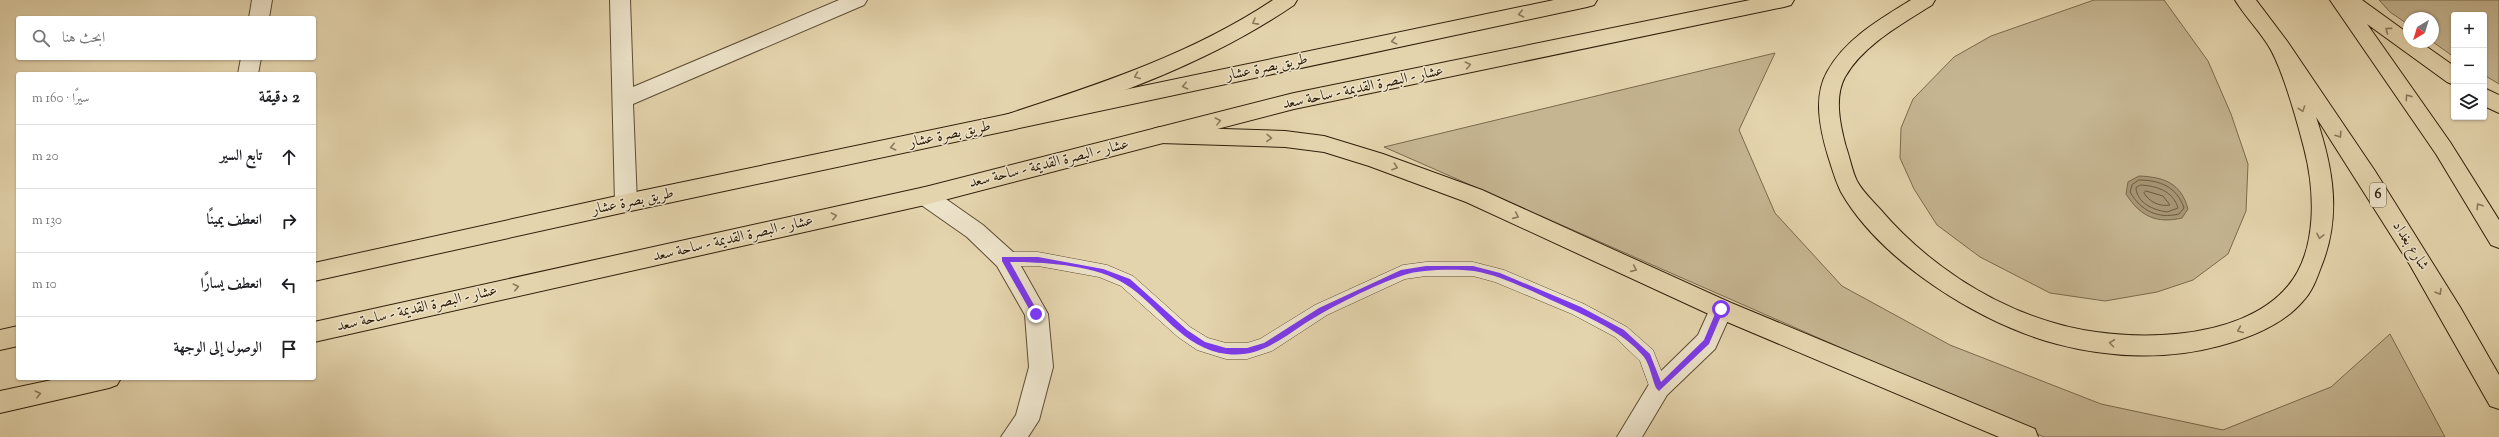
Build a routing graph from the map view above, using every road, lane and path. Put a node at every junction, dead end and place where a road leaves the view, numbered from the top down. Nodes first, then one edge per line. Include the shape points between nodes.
1 (262, 0) edge
2 (620, 0) edge
3 (857, 0) edge
4 (1287, 0) edge
5 (1587, 0) edge
6 (1784, 0) edge
7 (1925, 0) edge
8 (2245, 0) edge
9 (2340, 0) edge
10 (2348, 0) edge
11 (259, 16) edge
12 (2280, 46) junction
13 (251, 60) edge
14 (248, 72) edge
15 (2451, 75) edge
16 (2487, 98) edge
17 (623, 100) junction
18 (2499, 105) edge
19 (1006, 124) junction
20 (1160, 135) junction
21 (925, 196) junction
22 (626, 203) junction
23 (2499, 240) edge
24 (1005, 259) junction
25 (316, 272) edge
26 (1721, 309) junction
27 (316, 332) edge
28 (16, 336) edge
29 (0, 340) edge
30 (100, 380) edge
31 (1659, 388) junction
32 (2499, 398) edge
33 (0, 402) edge
34 (1013, 437) edge
35 (1630, 437) edge
36 (2026, 437) edge

1 - 11 street
2 - 17 street
3 - 17 street
4 -> 19 main road via 1257,22 1202,48 1126,81
5 -> 19 main road, طريق بصرة عشار
20 -> 6 main road, عشار - البصرة القديمة - ساحة سعد via 1302,100
12 -> 7 main road via 2313,141 2323,200 2322,225 2316,255 2295,295 2261,322 2223,338 2139,346 2078,338 2028,325 1969,297 1921,265 1881,228 1849,186 1831,134 1830,88 1848,55
8 - 12 main road, شارع بغداد / 6
23 -> 9 main road via 2443,148
15 -> 10 main road
12 -> 32 main road, شارع بغداد / 6 via 2398,226 2477,356
13 - 14 street
16 - 18 main road
17 - 22 street
19 -> 22 main road, طريق بصرة عشار
20 - 21 main road, عشار - البصرة القديمة - ساحة سعد
20 -> 26 main road via 1285,139 1324,144 1474,196
21 - 24 street via 975,231
27 -> 21 main road, عشار - البصرة القديمة - ساحة سعد
22 - 25 main road, طريق بصرة عشار
24 - 31 lane via 1071,264 1127,281 1184,332 1203,344 1233,351 1247,351 1266,346 1321,310 1403,272 1426,268 1473,268 1498,275 1571,306 1621,332 1647,356
24 - 34 street via 1036,314 1041,367 1027,420
26 - 31 street via 1707,342
26 - 36 main road
28 - 29 main road
33 -> 30 main road
31 - 35 street

